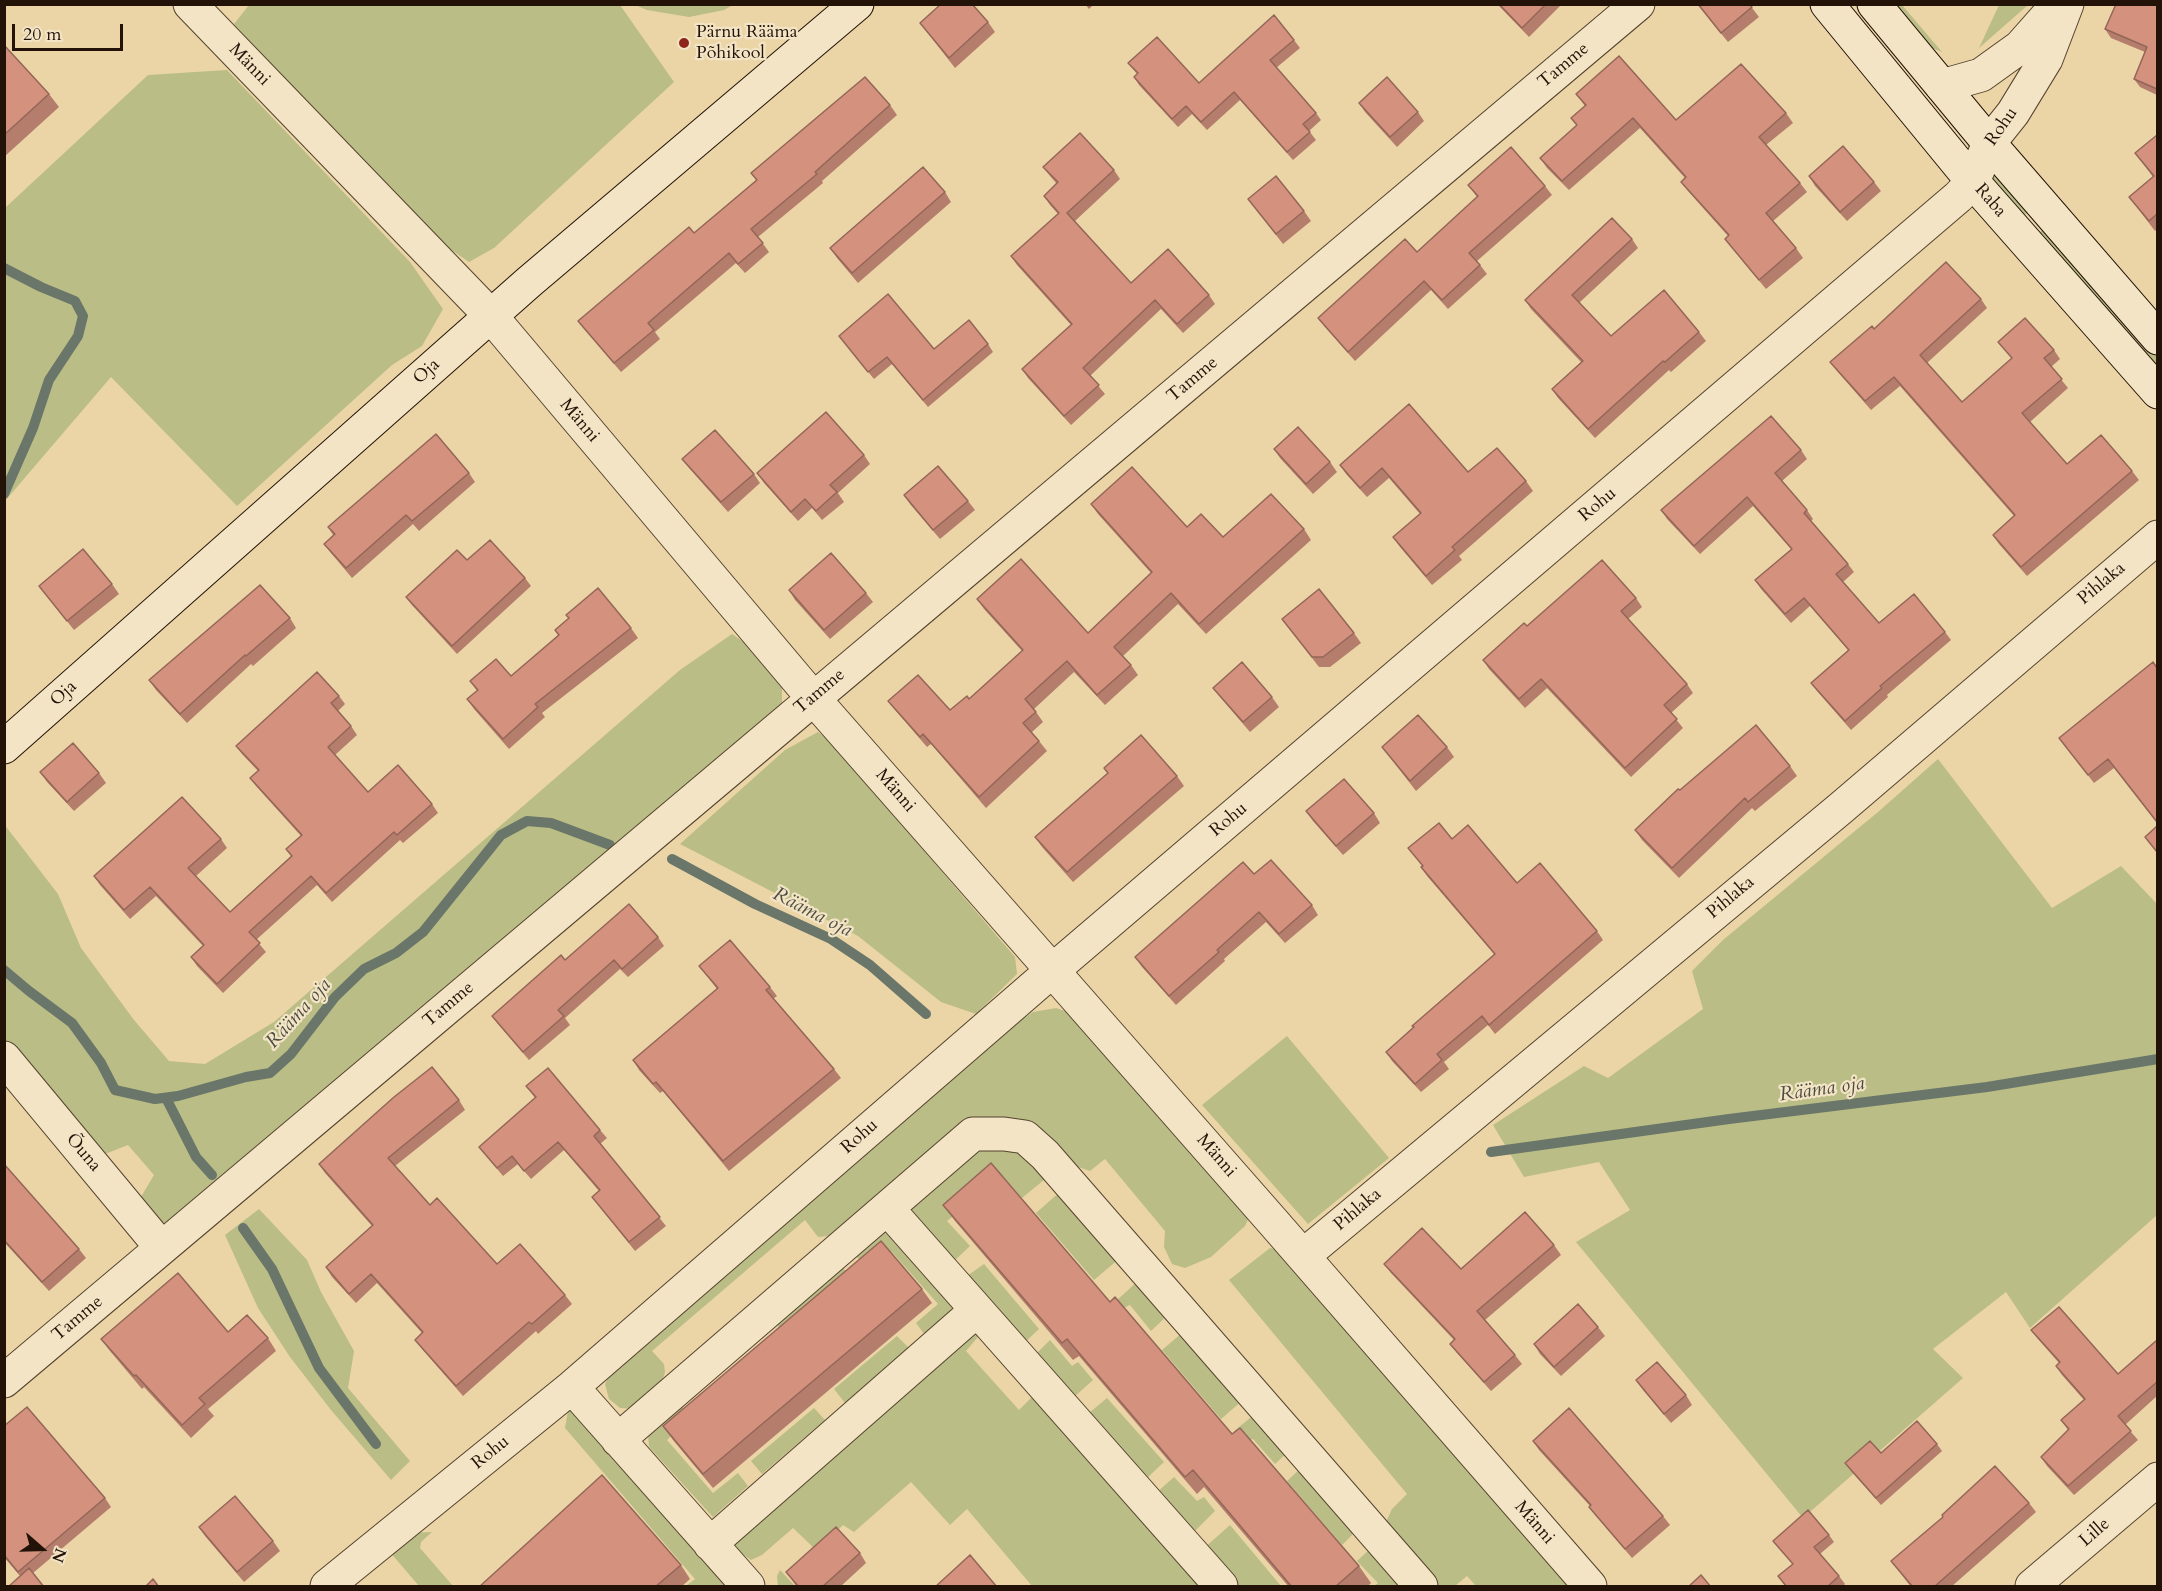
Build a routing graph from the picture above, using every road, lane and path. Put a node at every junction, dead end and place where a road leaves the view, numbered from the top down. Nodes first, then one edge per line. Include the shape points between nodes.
1 (190, 4) edge
2 (857, 4) edge
3 (1638, 4) edge
4 (1827, 4) edge
5 (1874, 4) edge
6 (2058, 4) edge
7 (2067, 4) edge
8 (1942, 86) junction
9 (1989, 142) junction
10 (1973, 182) junction
11 (490, 315) junction
12 (2157, 338) edge
13 (2157, 392) edge
14 (2157, 537) edge
15 (813, 698) junction
16 (4, 747) edge
17 (1053, 970) junction
18 (4, 1058) edge
19 (887, 1208) junction
20 (161, 1247) junction
21 (1303, 1256) junction
22 (977, 1310) junction
23 (4, 1381) edge
24 (572, 1387) junction
25 (618, 1440) junction
26 (2157, 1479) edge
27 (710, 1544) junction
28 (327, 1587) edge
29 (748, 1587) edge
30 (1221, 1587) edge
31 (1420, 1587) edge
32 (1590, 1587) edge
33 (2032, 1587) edge

1 - 11 street, Männi
2 - 11 street, Oja
3 - 15 street, Tamme
4 - 10 street, Raba
5 - 8 street, Raba
6 - 8 street via 2020,47 1981,75
7 - 9 street, Rohu via 2046,59 2013,113
8 - 9 street, Raba
9 - 10 street, Rohu
9 - 12 street, Raba
10 - 13 street, Raba
10 - 17 street, Rohu
11 - 15 street, Männi
11 - 16 street, Oja
14 - 21 street, Pihlaka via 1850,800
15 - 17 street, Männi
15 - 20 street, Tamme
17 - 21 street, Männi
17 - 24 street, Rohu
18 - 20 street, Õuna
19 - 22 street
19 - 25 street
19 - 31 street via 973,1134 1025,1137 1045,1155
20 - 23 street, Tamme
21 - 32 street, Männi
22 - 27 street
22 - 30 street
24 - 25 street
24 - 28 street, Rohu
25 - 27 street
26 - 33 street, Lille
27 - 29 street

